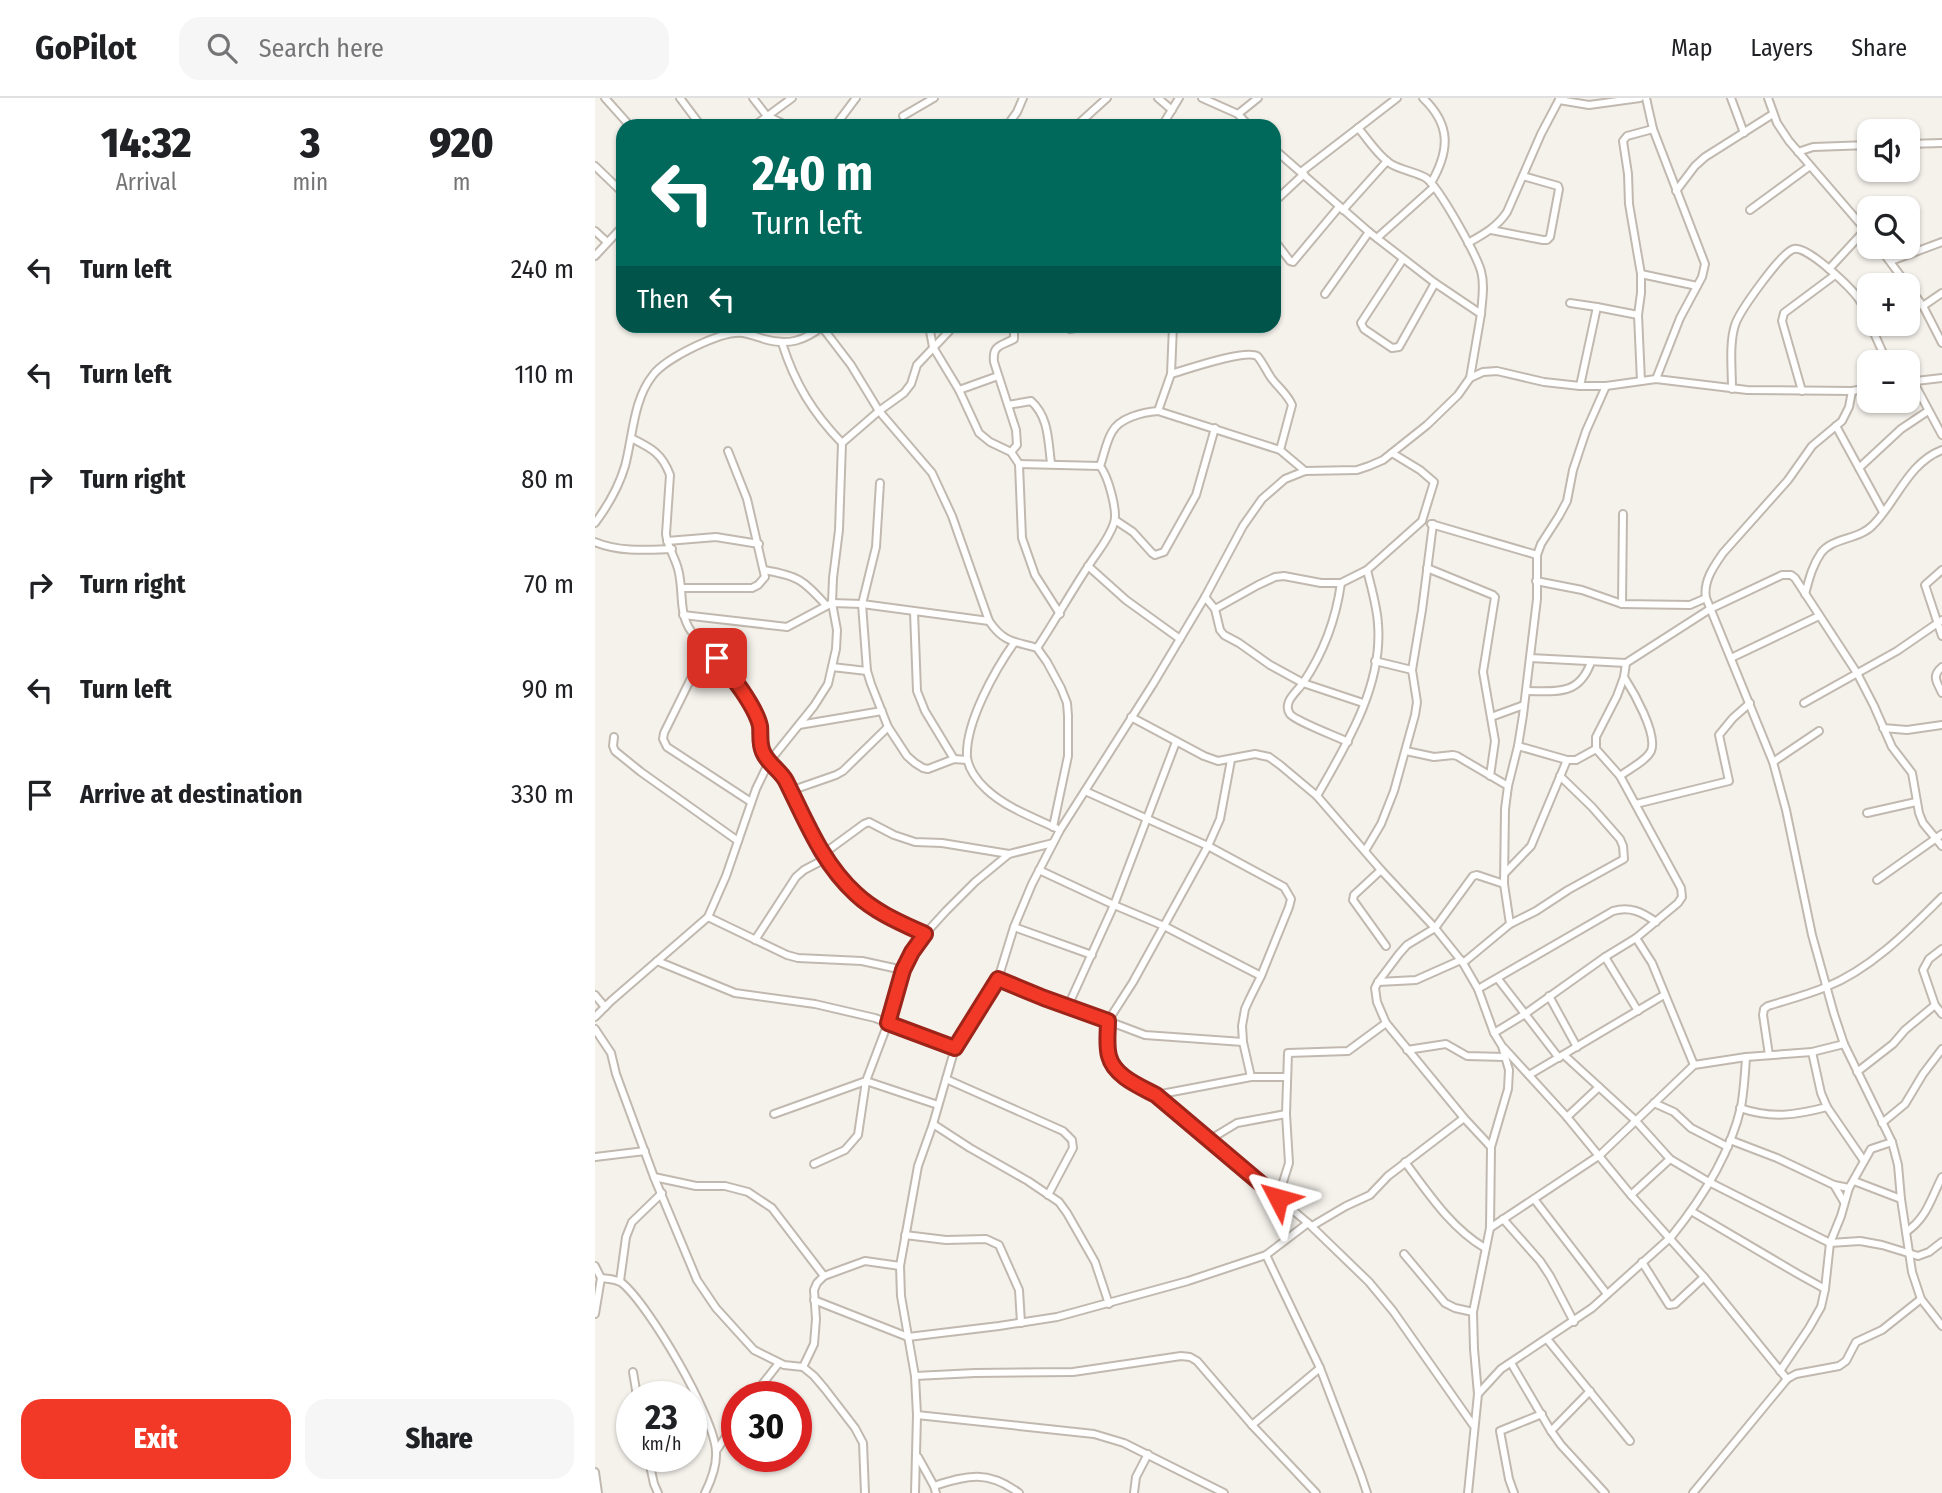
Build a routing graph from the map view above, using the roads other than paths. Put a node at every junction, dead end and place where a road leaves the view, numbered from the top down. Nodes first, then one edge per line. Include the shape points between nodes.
1 (605, 98) edge
2 (680, 98) edge
3 (753, 98) edge
4 (792, 98) edge
5 (856, 98) edge
6 (934, 98) edge
7 (1023, 98) edge
8 (1107, 98) edge
9 (1158, 98) edge
10 (1178, 98) edge
11 (1202, 98) edge
12 (1258, 98) edge
13 (1397, 98) edge
14 (1423, 98) edge
15 (1640, 98) edge
16 (1646, 98) edge
17 (1731, 98) edge
18 (1768, 98) edge
19 (1560, 99) edge
20 (1386, 101) edge
21 (1172, 110) junction
22 (1238, 114) junction
23 (1773, 114) junction
24 (767, 116) junction
25 (903, 116) dead end
26 (624, 119) edge
27 (696, 119) edge
28 (763, 119) edge
29 (773, 119) edge
30 (840, 119) edge
31 (1012, 119) edge
32 (1084, 119) edge
33 (1166, 119) edge
34 (1243, 119) edge
35 (1358, 128) junction
36 (1653, 129) junction
37 (1744, 133) junction
38 (1942, 143) edge
39 (1920, 144) edge
40 (1857, 145) edge
41 (1798, 152) junction
42 (1281, 155) edge
43 (1387, 161) junction
44 (595, 166) edge
45 (1810, 166) junction
46 (1303, 173) junction
47 (1523, 176) junction
48 (1432, 185) junction
49 (616, 186) edge
50 (1676, 191) junction
51 (1281, 195) edge
52 (1341, 209) junction
53 (1750, 210) dead end
54 (1857, 220) edge
55 (1491, 230) junction
56 (595, 231) edge
57 (1369, 232) junction
58 (616, 233) edge
59 (1377, 238) junction
60 (607, 242) junction
61 (1857, 242) edge
62 (1942, 242) edge
63 (1468, 243) junction
64 (1281, 249) edge
65 (595, 256) edge
66 (1403, 259) junction
67 (1891, 261) joint
68 (1829, 269) junction
69 (1641, 274) junction
70 (1835, 275) junction
71 (1435, 283) junction
72 (1697, 286) junction
73 (1942, 293) edge
74 (1325, 294) dead end
75 (1857, 298) edge
76 (1570, 303) dead end
77 (1923, 306) junction
78 (1597, 307) junction
79 (1481, 314) junction
80 (1638, 316) junction
81 (731, 333) edge
82 (751, 333) edge
83 (812, 333) edge
84 (828, 333) edge
85 (930, 333) edge
86 (947, 333) edge
87 (1014, 333) edge
88 (1174, 333) edge
89 (1942, 343) edge
90 (782, 344) junction
91 (933, 347) junction
92 (1171, 374) junction
93 (998, 376) junction
94 (1470, 378) junction
95 (1942, 378) edge
96 (1656, 379) junction
97 (1641, 381) junction
98 (1920, 381) edge
99 (1580, 386) junction
100 (1606, 386) junction
101 (1732, 389) junction
102 (959, 390) junction
103 (1857, 390) edge
104 (1802, 391) junction
105 (1851, 391) junction
106 (1920, 398) edge
107 (1008, 405) junction
108 (879, 411) junction
109 (1158, 411) junction
110 (1928, 411) junction
111 (1836, 426) junction
112 (1215, 428) junction
113 (1942, 435) edge
114 (631, 438) junction
115 (842, 443) junction
116 (1280, 450) junction
117 (1942, 450) edge
118 (728, 451) dead end
119 (1011, 452) junction
120 (1392, 453) junction
121 (1051, 463) junction
122 (1019, 464) junction
123 (1100, 466) junction
124 (1859, 468) junction
125 (1305, 471) junction
126 (880, 483) dead end
127 (1882, 512) junction
128 (1623, 514) dead end
129 (1115, 520) junction
130 (1422, 521) junction
131 (595, 523) edge
132 (1433, 524) junction
133 (667, 541) junction
134 (595, 542) edge
135 (759, 544) junction
136 (672, 549) junction
137 (1537, 555) junction
138 (1088, 566) junction
139 (1427, 568) junction
140 (764, 570) junction
141 (1367, 570) junction
142 (1942, 570) edge
143 (1536, 581) junction
144 (1341, 583) junction
145 (681, 588) junction
146 (1805, 594) junction
147 (1205, 597) junction
148 (1706, 598) junction
149 (829, 604) junction
150 (862, 604) junction
151 (1622, 604) junction
152 (1215, 609) junction
153 (1710, 609) junction
154 (914, 612) junction
155 (1060, 614) junction
156 (683, 615) junction
157 (1819, 616) junction
158 (989, 621) junction
159 (1940, 622) edge
160 (1942, 636) edge
161 (1180, 639) junction
162 (1014, 643) junction
163 (706, 648) junction
164 (1037, 648) junction
165 (1530, 658) junction
166 (1731, 658) junction
167 (1375, 662) junction
168 (1591, 662) junction
169 (1626, 663) junction
170 (832, 667) junction
171 (1942, 667) edge
172 (1412, 670) junction
173 (867, 671) junction
174 (1857, 673) junction
175 (1624, 677) junction
176 (1303, 683) junction
177 (1526, 691) junction
178 (1942, 693) edge
179 (1750, 702) junction
180 (1363, 703) junction
181 (1804, 703) dead end
182 (1524, 705) junction
183 (881, 711) junction
184 (1131, 717) junction
185 (1491, 717) junction
186 (799, 725) junction
187 (1942, 725) edge
188 (888, 727) junction
189 (1883, 728) junction
190 (1819, 730) dead end
191 (614, 737) dead end
192 (1176, 742) junction
193 (1348, 742) junction
194 (1518, 746) junction
195 (1596, 749) junction
196 (1406, 751) junction
197 (954, 759) junction
198 (967, 760) junction
199 (1231, 760) junction
200 (1567, 760) junction
201 (769, 762) junction
202 (1773, 762) junction
203 (1490, 776) junction
204 (1560, 776) junction
205 (1620, 776) junction
206 (1508, 786) junction
207 (790, 791) junction
208 (1085, 791) junction
209 (1317, 796) junction
210 (751, 802) junction
211 (1916, 802) junction
212 (1636, 804) junction
213 (1867, 813) dead end
214 (1146, 818) junction
215 (1056, 829) junction
216 (1940, 840) edge
217 (738, 841) junction
218 (1053, 843) junction
219 (1208, 846) junction
220 (1365, 851) junction
221 (1009, 854) junction
222 (824, 857) junction
223 (1039, 870) junction
224 (1381, 870) junction
225 (1504, 874) junction
226 (1877, 880) dead end
227 (1504, 884) junction
228 (1942, 897) edge
229 (1114, 905) junction
230 (708, 917) junction
231 (1655, 922) junction
232 (1510, 923) junction
233 (1164, 926) junction
234 (1014, 927) junction
235 (1435, 928) junction
236 (925, 934) junction
237 (1636, 938) junction
238 (755, 940) junction
239 (1386, 946) dead end
240 (1942, 949) edge
241 (1092, 955) junction
242 (1605, 957) junction
243 (657, 961) junction
244 (1462, 962) junction
245 (903, 970) junction
246 (1261, 976) junction
247 (998, 979) junction
248 (1498, 979) junction
249 (1378, 982) junction
250 (1827, 987) junction
251 (1478, 989) junction
252 (595, 995) edge
253 (1664, 995) junction
254 (1549, 996) junction
255 (1935, 1005) junction
256 (1068, 1006) junction
257 (605, 1007) junction
258 (1638, 1010) junction
259 (1525, 1014) junction
260 (1942, 1014) edge
261 (595, 1017) edge
262 (1108, 1021) junction
263 (888, 1023) junction
264 (1386, 1023) junction
265 (595, 1029) edge
266 (1494, 1033) junction
267 (1243, 1042) junction
268 (1844, 1044) junction
269 (1502, 1046) junction
270 (1577, 1046) junction
271 (955, 1048) junction
272 (1942, 1049) edge
273 (1407, 1050) junction
274 (1812, 1052) junction
275 (1769, 1055) junction
276 (1562, 1056) junction
277 (1747, 1057) junction
278 (1505, 1058) junction
279 (1694, 1065) junction
280 (1857, 1072) junction
281 (1529, 1075) junction
282 (1251, 1077) junction
283 (1286, 1077) junction
284 (946, 1079) junction
285 (866, 1081) junction
286 (1599, 1087) junction
287 (1156, 1095) junction
288 (1654, 1103) junction
289 (938, 1105) junction
290 (1827, 1107) junction
291 (1741, 1108) junction
292 (774, 1114) dead end
293 (1286, 1114) junction
294 (1567, 1117) junction
295 (1464, 1118) junction
296 (1635, 1120) junction
297 (1882, 1123) junction
298 (933, 1124) junction
299 (1209, 1140) junction
300 (1892, 1142) junction
301 (1729, 1144) junction
302 (1491, 1147) junction
303 (645, 1151) junction
304 (1600, 1155) junction
305 (595, 1157) edge
306 (1670, 1159) junction
307 (1864, 1161) junction
308 (1405, 1162) junction
309 (814, 1164) dead end
310 (654, 1177) junction
311 (1942, 1177) edge
312 (1854, 1181) junction
313 (1709, 1182) junction
314 (1834, 1185) junction
315 (1849, 1188) junction
316 (662, 1193) junction
317 (1048, 1195) junction
318 (1631, 1195) junction
319 (1278, 1198) junction
320 (1534, 1199) junction
321 (1901, 1199) junction
322 (1844, 1202) junction
323 (1691, 1211) junction
324 (1503, 1219) junction
325 (1310, 1224) junction
326 (1490, 1228) junction
327 (1906, 1232) junction
328 (905, 1236) junction
329 (1671, 1237) junction
330 (1830, 1242) junction
331 (1942, 1242) edge
332 (1485, 1248) junction
333 (1403, 1254) dead end
334 (1909, 1254) junction
335 (1266, 1255) junction
336 (1642, 1262) junction
337 (595, 1266) edge
338 (900, 1266) junction
339 (824, 1276) junction
340 (1704, 1277) junction
341 (601, 1278) junction
342 (620, 1281) junction
343 (1825, 1289) junction
344 (1607, 1294) junction
345 (1921, 1298) junction
346 (814, 1300) junction
347 (1109, 1304) junction
348 (1473, 1312) junction
349 (595, 1314) edge
350 (1574, 1322) junction
351 (1021, 1323) junction
352 (1942, 1326) edge
353 (908, 1337) junction
354 (1547, 1339) junction
355 (779, 1363) junction
356 (1511, 1363) junction
357 (803, 1367) junction
358 (1320, 1368) junction
359 (1780, 1371) junction
360 (633, 1372) dead end
361 (915, 1376) junction
362 (1787, 1379) junction
363 (635, 1381) edge
364 (765, 1381) edge
365 (1590, 1391) junction
366 (1478, 1394) junction
367 (917, 1415) junction
368 (1542, 1415) junction
369 (1473, 1425) junction
370 (1252, 1426) junction
371 (1551, 1431) junction
372 (1630, 1441) dead end
373 (721, 1444) edge
374 (716, 1451) junction
375 (1149, 1454) junction
376 (916, 1455) junction
377 (595, 1472) edge
378 (651, 1472) edge
379 (709, 1485) junction
380 (935, 1489) edge
381 (598, 1493) edge
382 (658, 1493) edge
383 (705, 1493) edge
384 (715, 1493) edge
385 (865, 1493) edge
386 (915, 1493) edge
387 (1019, 1493) edge
388 (1134, 1493) edge
389 (1224, 1493) edge
390 (1316, 1493) edge
391 (1367, 1493) edge
392 (1468, 1493) edge
393 (1514, 1493) edge
394 (1604, 1493) edge
395 (1693, 1493) edge

1 - 26 street
2 - 27 street
3 - 24 street
4 - 24 street
5 - 30 street
6 - 25 street
7 - 31 street
8 - 32 street
9 - 21 street
10 - 21 street
11 - 22 street
12 - 22 street
13 - 20 street
14 - 48 street via 1441,120 1444,132 1441,163
15 - 19 street via 1589,105
16 - 36 street
17 - 37 street
18 - 23 street
19 - 47 street
20 - 35 street
21 - 33 street
22 - 34 street
23 - 37 street
23 - 41 street
24 - 28 street
24 - 29 street
35 - 43 street
35 - 46 street
36 - 50 street
36 - 69 street via 1623,141
37 - 50 street via 1705,157
38 - 39 street
40 - 41 street
41 - 45 street
42 - 46 street
43 - 48 street
43 - 52 street
44 - 49 street
45 - 53 street
45 - 54 street
46 - 51 street
46 - 52 street
47 - 55 street via 1507,212
47 - 55 street via 1559,189 1550,237 1543,240
48 - 59 street
48 - 63 street
50 - 72 street via 1705,264
52 - 57 street
52 - 64 street via 1293,262
55 - 63 street
56 - 60 street
57 - 59 street
57 - 74 street
58 - 60 street
59 - 66 street
60 - 65 street
61 - 68 street
62 - 67 street
63 - 79 street via 1484,286
66 - 71 street
66 - 71 street via 1361,323 1364,329 1396,349
67 - 77 street
68 - 70 street
68 - 101 street via 1795,248 1779,260 1735,323
69 - 72 street
69 - 80 street
70 - 75 street
70 - 104 street via 1784,313
71 - 79 street
72 - 96 street via 1679,318
73 - 77 street
76 - 78 street
77 - 89 street
78 - 80 street
78 - 99 street
79 - 94 street
80 - 97 street
81 - 114 street via 666,362 652,376 639,398
82 - 90 street
83 - 90 street
84 - 108 street
85 - 91 street
86 - 91 street
87 - 93 street via 1014,339 993,354
88 - 92 street
90 - 115 street via 799,386
91 - 102 street
91 - 108 street via 904,393
92 - 109 street
92 - 116 street via 1220,359 1258,357 1292,405
93 - 102 street
93 - 107 street
94 - 99 street via 1497,371
94 - 120 street via 1441,413
95 - 98 street
96 - 97 street
96 - 101 street
97 - 100 street
99 - 100 street
100 - 137 street via 1577,457 1567,501
101 - 104 street
102 - 119 street via 979,433
103 - 105 street
104 - 105 street
105 - 111 street via 1846,414
106 - 110 street
107 - 119 street via 1018,442
107 - 121 street via 1031,401 1039,410 1047,427
108 - 115 street
108 - 158 street via 932,473
109 - 112 street
109 - 123 street via 1136,415 1116,427
110 - 113 street
110 - 124 street
111 - 124 street
111 - 148 street via 1812,446 1723,553 1707,583
112 - 116 street
112 - 129 street via 1196,495 1164,552 1155,555
114 - 131 street via 624,469
114 - 133 street via 654,450 667,466
115 - 149 street via 839,530
116 - 125 street
117 - 127 street via 1905,480
118 - 135 street
119 - 122 street
120 - 125 street via 1357,470
120 - 130 street via 1434,482
121 - 122 street
121 - 123 street
122 - 155 street via 1022,538 1035,575
123 - 129 street via 1109,484
124 - 127 street
125 - 147 street via 1285,479 1262,499
126 - 150 street via 876,547
127 - 146 street via 1863,534 1822,551
128 - 151 street
129 - 138 street
130 - 132 street
130 - 141 street
132 - 137 street
132 - 139 street
133 - 135 street via 716,537
133 - 136 street
134 - 136 street via 630,549
135 - 140 street
136 - 145 street
137 - 143 street
138 - 155 street
138 - 161 street
139 - 172 street
139 - 185 street via 1495,597 1483,671
140 - 145 street via 765,577 752,588
140 - 149 street via 799,579
141 - 144 street
141 - 167 street via 1378,624
142 - 159 street via 1925,585
143 - 151 street
143 - 165 street
144 - 152 street via 1275,577
144 - 176 street via 1331,629
145 - 156 street
146 - 153 street via 1787,574
146 - 157 street
147 - 152 street
147 - 161 street
148 - 151 street via 1690,605
148 - 153 street
149 - 150 street
149 - 156 street via 787,627
149 - 170 street via 837,630
150 - 154 street
150 - 173 street
152 - 176 street via 1224,635
153 - 166 street
153 - 169 street
154 - 158 street
154 - 197 street via 917,691
155 - 164 street
156 - 163 street
157 - 166 street
157 - 174 street
158 - 162 street
159 - 160 street
159 - 174 street
161 - 184 street
162 - 164 street
162 - 198 street via 993,674 973,724
163 - 201 street via 743,693 760,726 760,743
163 - 210 street via 663,739 667,747
164 - 215 street via 1067,702 1068,756
165 - 168 street
165 - 177 street
166 - 179 street
167 - 172 street
167 - 180 street
168 - 169 street
168 - 177 street via 1575,687
169 - 175 street
170 - 173 street
170 - 186 street via 828,684
171 - 178 street via 1935,677
172 - 196 street via 1417,702
173 - 183 street
174 - 181 street
174 - 189 street
175 - 195 street via 1596,737
175 - 205 street via 1643,710 1653,743 1650,753
176 - 180 street
176 - 193 street via 1288,702 1292,717
177 - 182 street
179 - 202 street
179 - 212 street via 1719,735 1729,781
180 - 193 street
182 - 185 street
182 - 194 street
183 - 186 street
183 - 188 street
184 - 192 street
184 - 208 street
185 - 203 street via 1495,741
186 - 201 street
187 - 189 street
188 - 197 street via 907,756 923,768
188 - 207 street via 843,771
189 - 211 street via 1912,773
190 - 202 street
191 - 217 street via 613,746 620,755
192 - 199 street via 1218,761
192 - 214 street
193 - 209 street
194 - 200 street
194 - 206 street
195 - 200 street
195 - 205 street
196 - 203 street via 1457,756
196 - 220 street via 1387,810
197 - 198 street
198 - 215 street via 974,775 999,800
199 - 209 street via 1255,754 1269,757
199 - 219 street via 1220,819
200 - 204 street
201 - 207 street
201 - 210 street
202 - 250 street
203 - 206 street
204 - 225 street via 1531,846
204 - 232 street via 1620,839 1624,859
205 - 212 street
206 - 225 street
207 - 222 street
208 - 214 street
208 - 215 street
209 - 220 street
210 - 217 street
211 - 213 street
211 - 216 street via 1923,823
212 - 231 street via 1681,888 1678,903
214 - 219 street
214 - 229 street
215 - 218 street
216 - 226 street
217 - 230 street
218 - 221 street
218 - 223 street
219 - 233 street
219 - 246 street via 1289,893 1289,907
220 - 224 street
221 - 222 street via 915,842 869,822
221 - 236 street
222 - 236 street via 855,894
222 - 238 street via 796,877
223 - 229 street
223 - 234 street
224 - 235 street
224 - 239 street via 1353,900
225 - 227 street
227 - 232 street
227 - 235 street via 1473,876
228 - 250 street via 1906,933
229 - 233 street
229 - 241 street
230 - 238 street
230 - 243 street
231 - 237 street
231 - 248 street via 1626,908 1613,911
232 - 244 street
233 - 246 street
233 - 262 street
234 - 241 street
234 - 247 street
235 - 244 street
235 - 249 street via 1407,945
236 - 245 street
237 - 242 street
237 - 253 street
238 - 245 street via 798,958 862,961
240 - 255 street via 1923,970
241 - 256 street
242 - 254 street
242 - 258 street
243 - 257 street
243 - 263 street via 735,993 815,1004
244 - 249 street via 1416,980
244 - 251 street
245 - 263 street
246 - 267 street via 1245,1009
247 - 256 street
247 - 271 street
248 - 251 street
248 - 259 street
249 - 264 street via 1377,1002
250 - 268 street
250 - 275 street via 1764,1009
251 - 266 street
252 - 257 street
253 - 258 street
253 - 279 street
254 - 259 street
254 - 270 street
255 - 260 street
255 - 280 street
256 - 262 street
257 - 261 street
258 - 270 street
259 - 266 street
259 - 276 street
262 - 267 street via 1145,1035
262 - 287 street via 1108,1053 1114,1067
263 - 271 street
263 - 285 street
264 - 273 street
264 - 283 street via 1347,1051 1288,1054
265 - 303 street via 611,1053
266 - 269 street
267 - 282 street
268 - 274 street
268 - 280 street
269 - 278 street
269 - 281 street
270 - 276 street
271 - 284 street
272 - 297 street via 1905,1104
273 - 278 street via 1445,1044 1467,1056
273 - 295 street
274 - 275 street
274 - 290 street
275 - 277 street
276 - 281 street
276 - 286 street
277 - 279 street
277 - 291 street
278 - 302 street via 1508,1089
279 - 288 street
280 - 297 street
281 - 294 street
282 - 283 street
282 - 287 street
283 - 293 street
284 - 289 street
284 - 317 street via 1070,1137 1073,1148
285 - 289 street
285 - 292 street
285 - 309 street via 858,1135 845,1150
286 - 294 street
286 - 296 street
287 - 299 street
288 - 296 street
288 - 301 street via 1674,1112 1691,1128
289 - 298 street
290 - 291 street via 1779,1115
290 - 307 street
291 - 301 street
293 - 299 street via 1237,1123
293 - 319 street via 1289,1163
294 - 304 street
295 - 302 street
295 - 308 street
296 - 304 street
296 - 306 street
297 - 300 street
298 - 317 street
298 - 328 street via 918,1166
299 - 319 street
300 - 307 street via 1871,1149
300 - 321 street
301 - 313 street
301 - 314 street via 1777,1158
302 - 326 street
303 - 305 street
303 - 310 street
304 - 318 street
304 - 320 street
306 - 313 street
306 - 318 street
307 - 312 street
308 - 325 street via 1370,1195
308 - 332 street via 1453,1222
310 - 316 street
310 - 339 street via 748,1192 772,1208
311 - 327 street via 1927,1212
312 - 315 street
312 - 321 street
313 - 323 street
313 - 330 street
314 - 315 street
314 - 322 street
315 - 322 street
316 - 342 street via 632,1222
316 - 355 street via 697,1280 716,1308 754,1350
317 - 347 street via 1067,1213 1095,1262
318 - 329 street
319 - 325 street
320 - 324 street
320 - 344 street
321 - 327 street
322 - 330 street
323 - 329 street
323 - 343 street
324 - 326 street
324 - 350 street via 1540,1261
325 - 335 street
325 - 369 street via 1393,1311
326 - 332 street
327 - 334 street
328 - 338 street
328 - 351 street via 986,1239 999,1245 1019,1290
329 - 336 street
329 - 340 street
330 - 334 street via 1860,1241
330 - 343 street
331 - 334 street via 1918,1256
332 - 348 street
333 - 348 street via 1445,1303
334 - 345 street
335 - 347 street
335 - 358 street
336 - 340 street via 1669,1305
336 - 344 street
337 - 341 street
338 - 339 street via 865,1261
338 - 353 street
339 - 346 street via 814,1290
340 - 359 street
341 - 342 street
341 - 349 street
342 - 374 street via 649,1316 701,1403
343 - 359 street via 1821,1307
344 - 350 street
345 - 352 street
345 - 362 street via 1882,1330 1857,1342 1839,1366
346 - 353 street
346 - 357 street via 814,1344
347 - 351 street
348 - 366 street
350 - 354 street
351 - 353 street
353 - 361 street
354 - 356 street
354 - 365 street
355 - 357 street
355 - 364 street
356 - 366 street
356 - 368 street
357 - 385 street via 859,1434
358 - 370 street
358 - 391 street
359 - 362 street
360 - 363 street
361 - 367 street
361 - 370 street via 1061,1373 1190,1357
362 - 395 street
365 - 371 street
365 - 372 street
366 - 369 street
367 - 375 street via 1094,1434
367 - 376 street
368 - 371 street
368 - 393 street via 1500,1431
369 - 392 street
370 - 390 street
371 - 394 street
373 - 374 street
374 - 379 street
375 - 388 street via 1136,1477
375 - 389 street
376 - 380 street
376 - 386 street
377 - 381 street
378 - 382 street
379 - 383 street
379 - 384 street
380 - 387 street via 959,1478 980,1476 1006,1483

